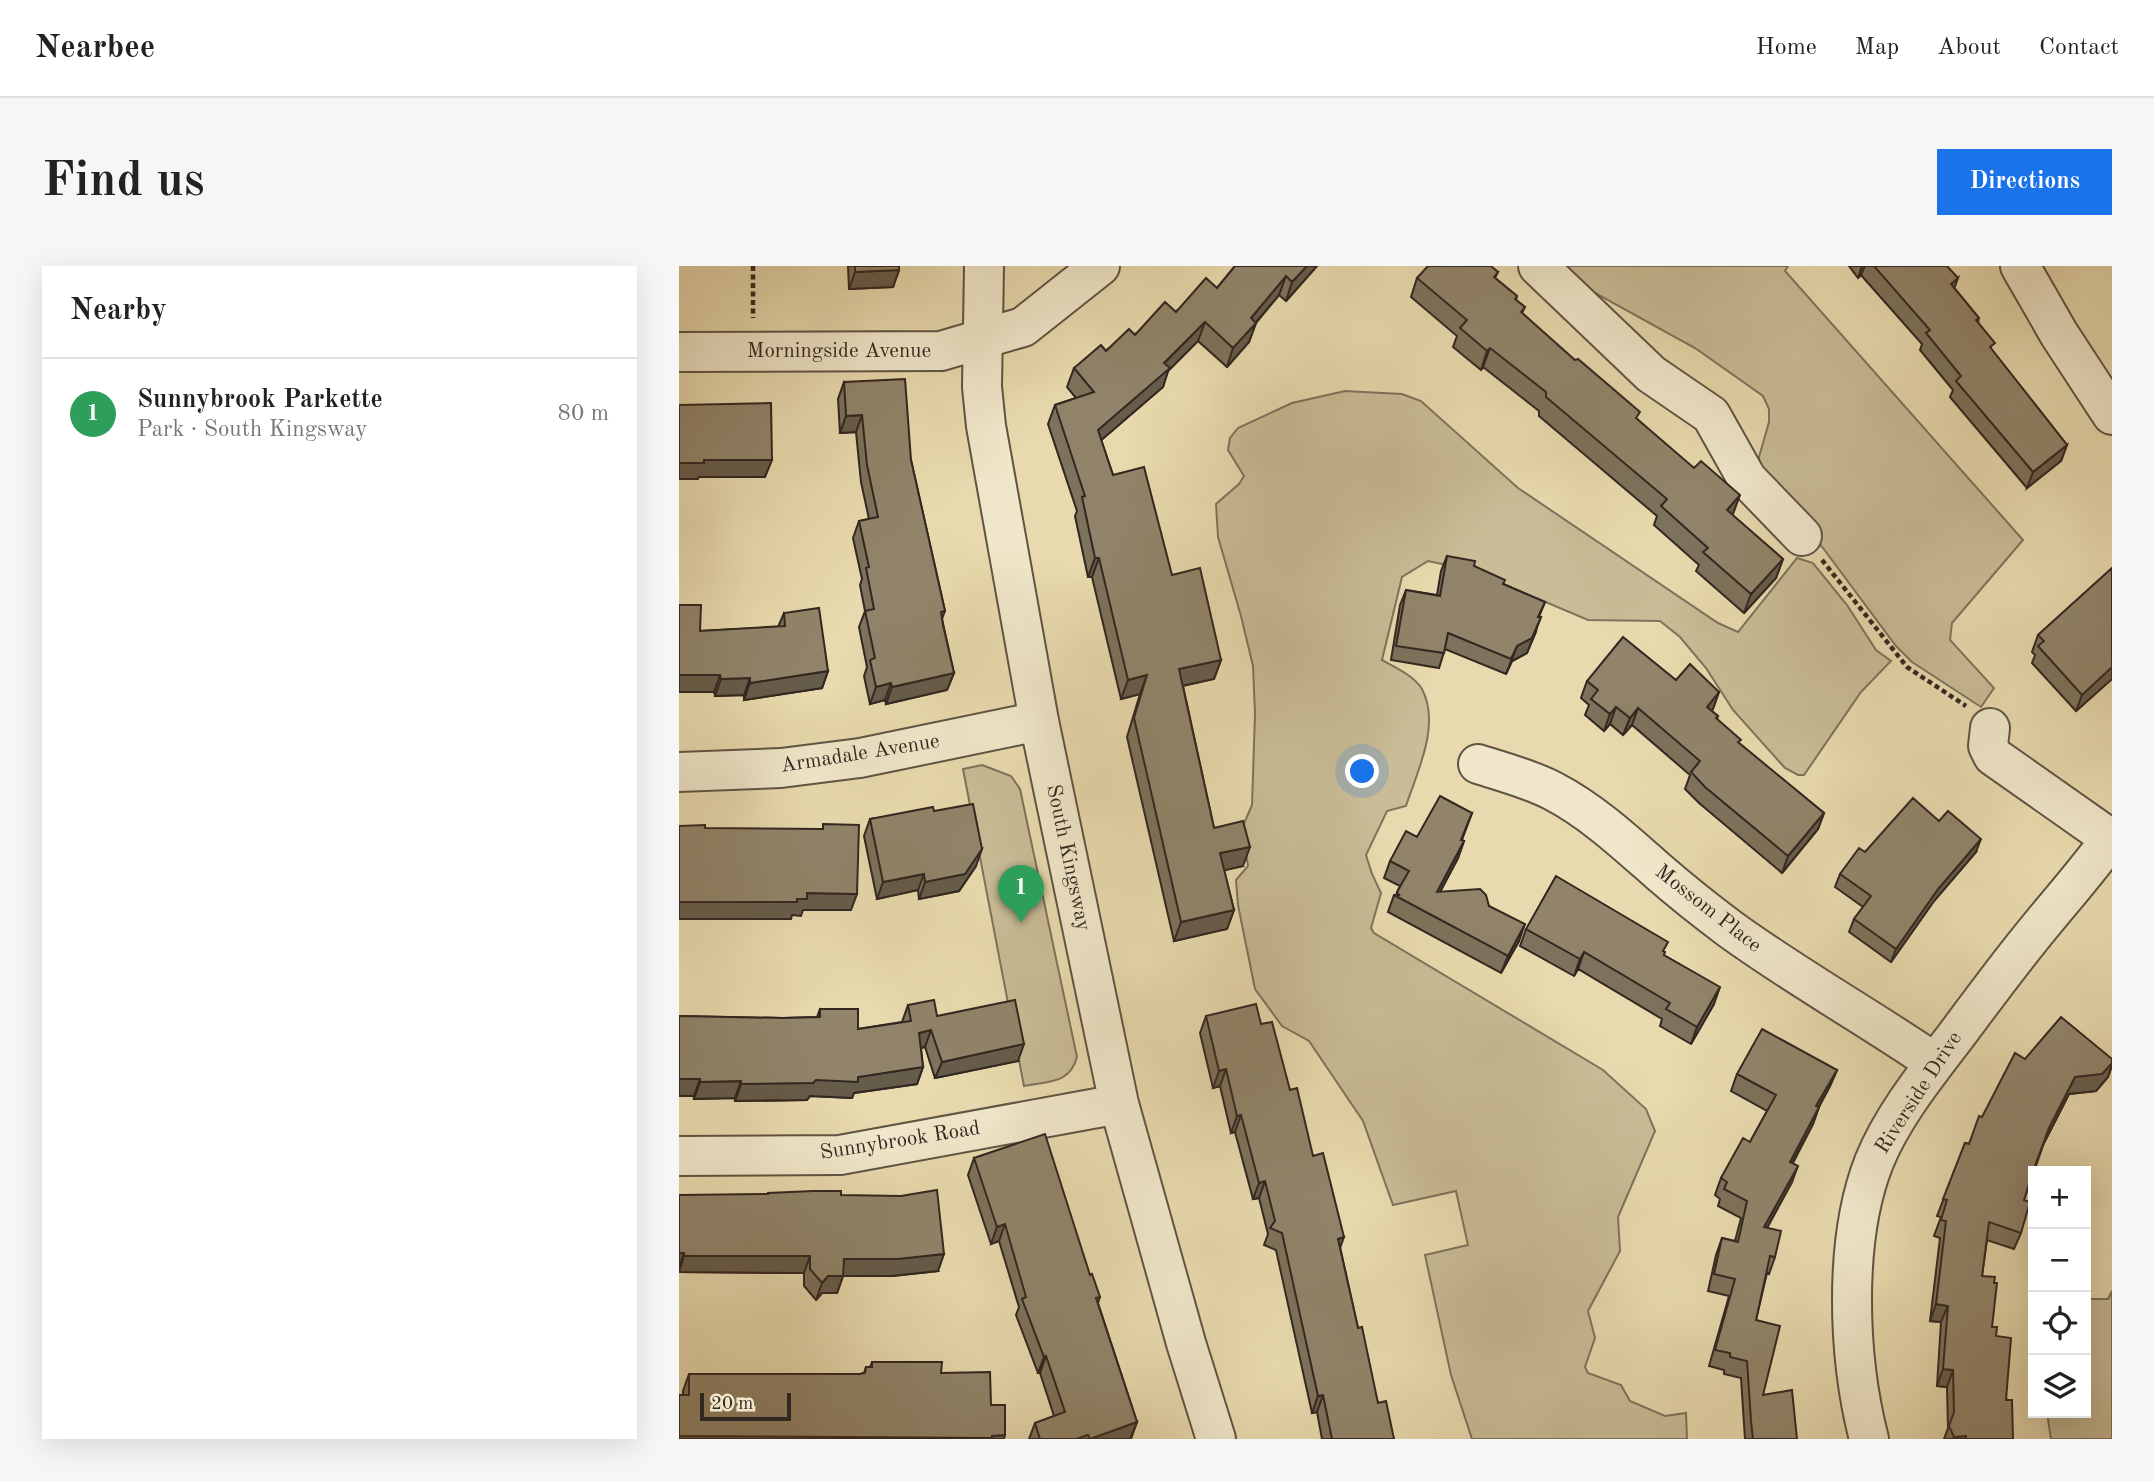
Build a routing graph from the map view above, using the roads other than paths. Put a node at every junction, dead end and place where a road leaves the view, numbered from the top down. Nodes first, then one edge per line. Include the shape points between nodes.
1 (985, 266) edge
2 (1100, 266) edge
3 (1538, 266) edge
4 (2020, 266) edge
5 (983, 339) junction
6 (679, 352) edge
7 (2112, 415) edge
8 (1802, 536) road end
9 (1982, 720) road end
10 (1039, 721) junction
11 (1478, 764) dead end
12 (679, 772) edge
13 (2111, 838) edge
14 (1935, 1063) junction
15 (1119, 1104) junction
16 (679, 1156) edge
17 (1216, 1439) edge
18 (1869, 1439) edge

1 - 5 street, South Kingsway
2 - 5 street, Morningside Avenue via 1023,327
3 - 8 street via 1651,374 1711,415 1747,479
4 - 7 street
5 - 6 street, Morningside Avenue via 941,351
5 - 10 street, South Kingsway via 986,426
9 - 13 street via 1993,756
10 - 12 street, Armadale Avenue via 860,758 781,768
10 - 15 street, South Kingsway
11 - 14 street, Mossom Place via 1553,791 1580,807 1730,929
13 - 14 street, Riverside Drive
14 - 18 street, Riverside Drive via 1875,1161 1855,1244 1854,1346
15 - 16 street, Sunnybrook Road via 840,1155
15 - 17 street, South Kingsway

